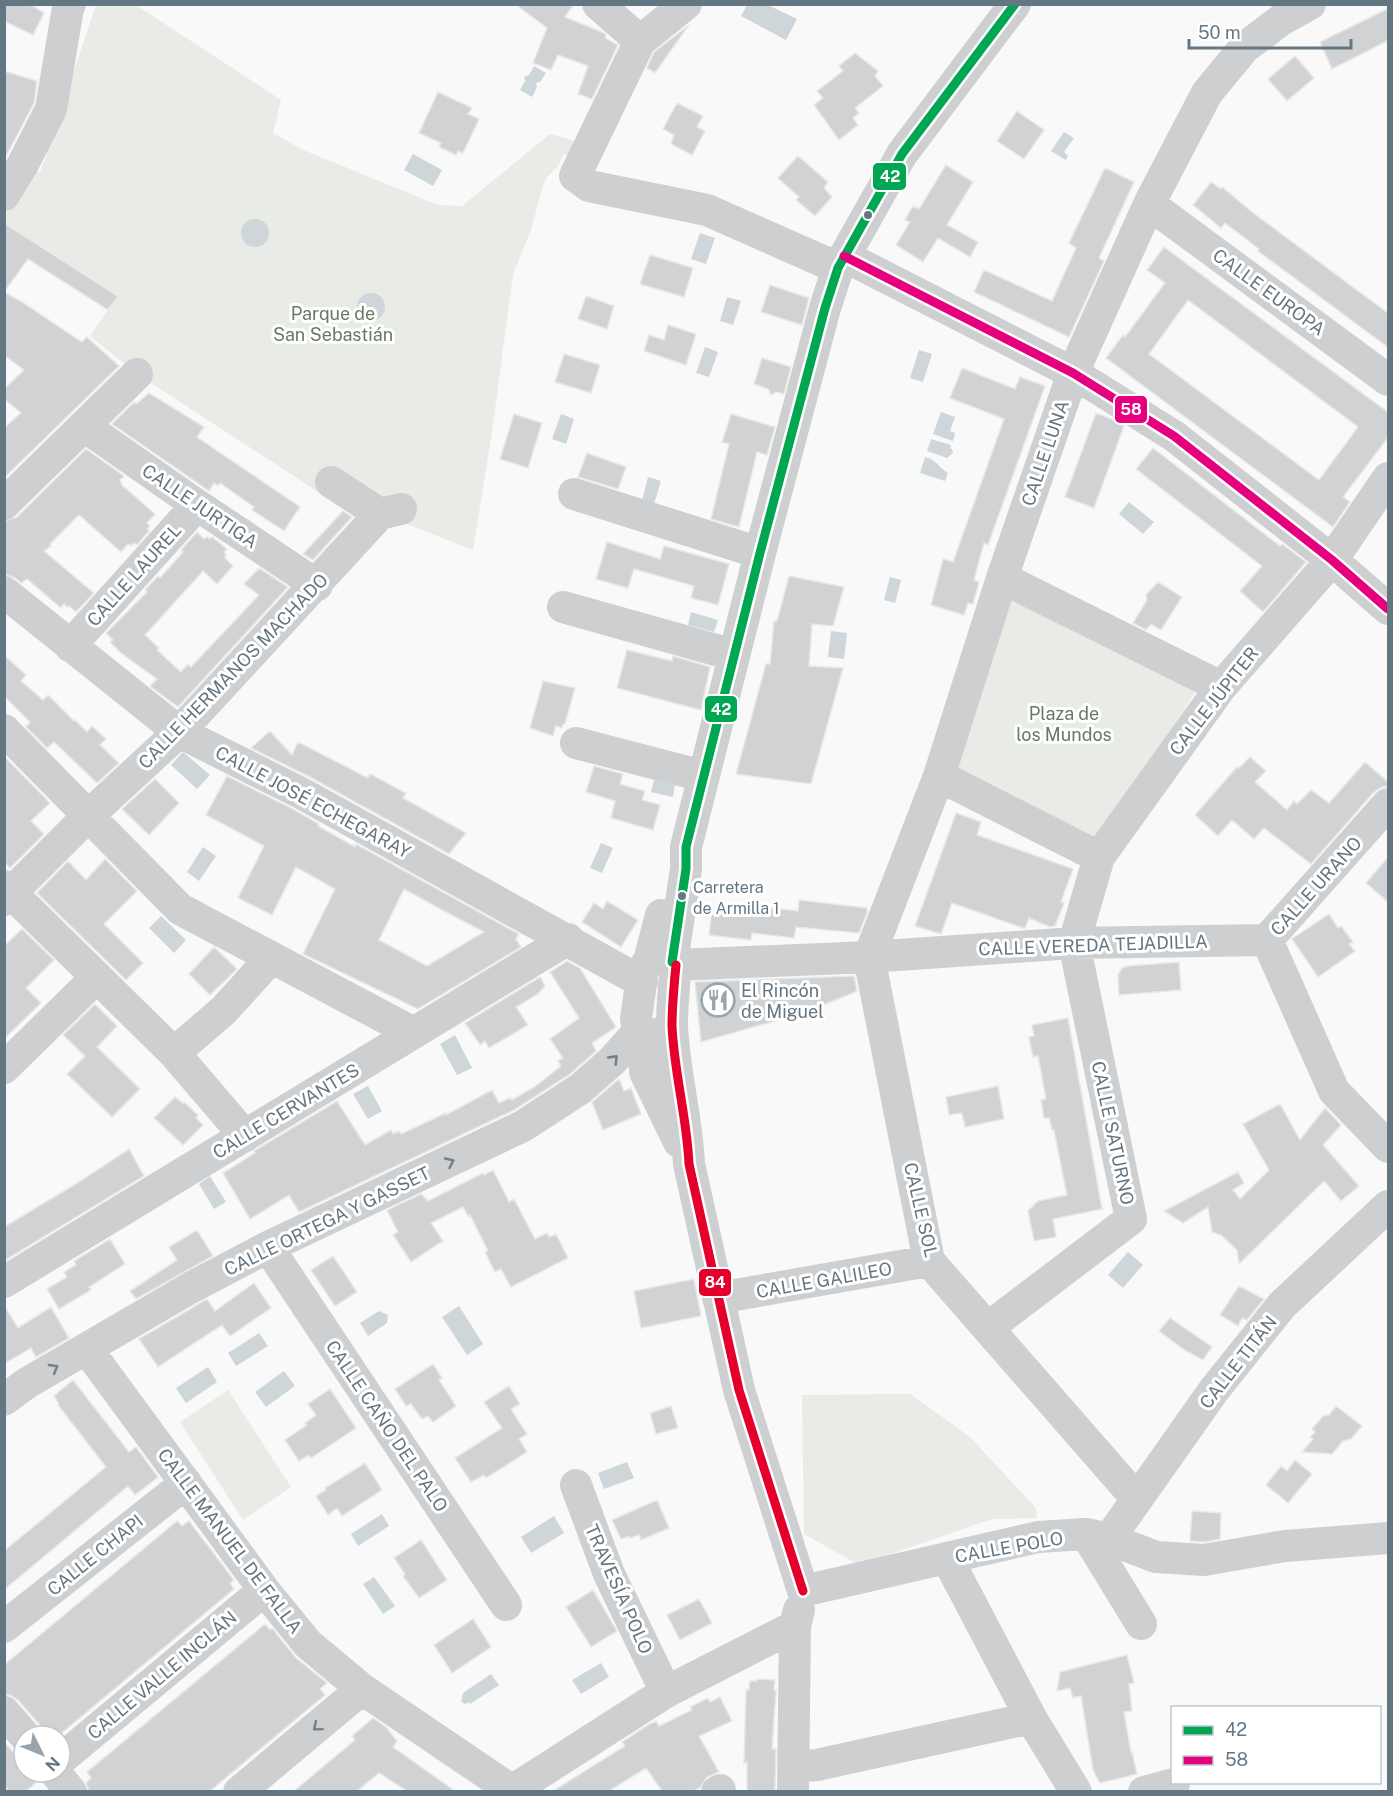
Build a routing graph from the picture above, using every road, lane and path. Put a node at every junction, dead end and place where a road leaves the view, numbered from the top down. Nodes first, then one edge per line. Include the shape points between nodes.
1 (70, 4) edge
2 (598, 4) edge
3 (686, 4) edge
4 (1015, 4) edge
5 (1310, 4) edge
6 (640, 41) junction
7 (4, 195) edge
8 (1149, 204) junction
9 (841, 262) junction
10 (1073, 373) junction
11 (137, 374) dead end
12 (1389, 380) edge
13 (84, 426) junction
14 (1389, 478) edge
15 (331, 482) dead end
16 (574, 494) dead end
17 (4, 504) edge
18 (197, 505) junction
19 (760, 553) junction
20 (1332, 560) junction
21 (1002, 579) junction
22 (317, 585) junction
23 (4, 592) edge
24 (563, 607) dead end
25 (1389, 609) edge
26 (70, 646) junction
27 (734, 656) junction
28 (1221, 687) junction
29 (4, 730) edge
30 (179, 732) junction
31 (576, 743) dead end
32 (703, 776) junction
33 (939, 776) junction
34 (1389, 804) edge
35 (89, 814) junction
36 (1099, 857) junction
37 (7, 892) edge
38 (568, 939) junction
39 (1267, 940) junction
40 (1074, 943) junction
41 (869, 957) junction
42 (271, 958) junction
43 (660, 967) junction
44 (97, 977) junction
45 (672, 1025) junction
46 (414, 1033) junction
47 (641, 1033) junction
48 (174, 1053) junction
49 (4, 1068) edge
50 (245, 1136) junction
51 (1389, 1147) edge
52 (689, 1164) junction
53 (1389, 1206) edge
54 (267, 1247) junction
55 (929, 1261) junction
56 (4, 1282) edge
57 (718, 1298) junction
58 (989, 1327) junction
59 (87, 1349) junction
60 (4, 1400) edge
61 (186, 1483) junction
62 (576, 1485) dead end
63 (1137, 1499) junction
64 (1098, 1536) junction
65 (1389, 1538) edge
66 (946, 1558) junction
67 (264, 1590) junction
68 (803, 1591) junction
69 (506, 1605) dead end
70 (1141, 1624) dead end
71 (795, 1626) junction
72 (4, 1627) edge
73 (362, 1689) junction
74 (666, 1692) junction
75 (4, 1712) edge
76 (1031, 1718) junction
77 (14, 1724) edge
78 (72, 1750) edge
79 (794, 1779) edge
80 (1174, 1784) dead end
81 (239, 1791) edge
82 (512, 1791) edge
83 (1076, 1791) edge
84 (1144, 1791) edge

1 - 7 street via 51,109
2 - 6 street
3 - 6 street
4 - 9 street via 902,154
5 - 8 street, CALLE LUNA via 1244,48 1207,93
6 - 9 street via 576,176 589,186 707,210
8 - 10 street, CALLE LUNA
8 - 12 street, CALLE EUROPA
9 - 10 street
9 - 19 street via 825,308
10 - 20 street via 1174,436
10 - 21 street, CALLE LUNA
11 - 13 street
13 - 17 street
13 - 18 street, CALLE JURTIGA
14 - 20 street, CALLE JÚPITER
15 - 22 street, CALLE HERMANOS MACHADO via 391,512
16 - 19 street
18 - 22 street, CALLE JURTIGA
18 - 26 street, CALLE LAUREL
19 - 27 street
20 - 25 street
20 - 28 street, CALLE JÚPITER
21 - 28 street
21 - 33 street, CALLE LUNA
22 - 30 street, CALLE HERMANOS MACHADO
23 - 26 street, CALLE JOSÉ ECHEGARAY
24 - 27 street
26 - 30 street, CALLE JOSÉ ECHEGARAY
27 - 32 street
28 - 36 street, CALLE JÚPITER
29 - 35 street
30 - 35 street, CALLE HERMANOS MACHADO
30 - 38 street, CALLE JOSÉ ECHEGARAY via 301,793
31 - 32 street
32 - 43 street via 686,847 686,869
33 - 36 street
33 - 41 street, CALLE LUNA
34 - 39 street, CALLE URANO
35 - 37 street, CALLE HERMANOS MACHADO
35 - 42 street via 180,909
36 - 40 street, CALLE JÚPITER
37 - 44 street
38 - 43 street, CALLE JOSÉ ECHEGARAY
38 - 46 street, CALLE CERVANTES
39 - 40 street, CALLE VEREDA TEJADILLA
39 - 51 street via 1334,1091
40 - 41 street, CALLE VEREDA TEJADILLA
40 - 58 street, CALLE SATURNO via 1131,1219
41 - 43 street, CALLE VEREDA TEJADILLA
41 - 55 street, CALLE SOL
42 - 46 street
42 - 48 street via 224,1010
43 - 45 street
43 - 47 street via 636,1019
44 - 48 street
44 - 49 street
45 - 47 street via 660,1034
45 - 52 street
46 - 50 street, CALLE CERVANTES
47 - 52 street via 645,1072
54 -> 47 street, CALLE ORTEGA Y GASSET via 523,1126 580,1089
48 - 50 street
50 - 56 street, CALLE CERVANTES
52 - 57 street
53 - 63 street, CALLE TITÁN via 1282,1305
54 - 59 street, CALLE ORTEGA Y GASSET
54 - 69 street, CALLE CAÑO DEL PALO
55 - 57 street, CALLE GALILEO
55 - 58 street, CALLE SOL
57 - 68 street via 739,1390
58 - 63 street, CALLE SOL
60 -> 59 street, CALLE ORTEGA Y GASSET
59 - 61 street, CALLE MANUEL DE FALLA
61 - 67 street, CALLE MANUEL DE FALLA
61 - 72 street, CALLE CHAPI
62 - 74 street, TRAVESÍA POLO via 609,1574
63 - 64 street, CALLE TITÁN
64 - 65 street, CALLE POLO via 1156,1557 1204,1560 1285,1546
64 - 66 street, CALLE POLO via 1038,1537
64 - 70 street
66 - 68 street, CALLE POLO
66 - 76 street
67 - 73 street, CALLE MANUEL DE FALLA via 308,1644
67 - 78 street, CALLE VALLE INCLÁN
68 - 71 street
71 - 74 street
71 - 79 street
73 -> 81 street
73 - 82 street, CALLE MANUEL DE FALLA
74 - 82 street
75 - 77 street
76 - 79 street via 817,1765
76 - 83 street
80 - 84 street

